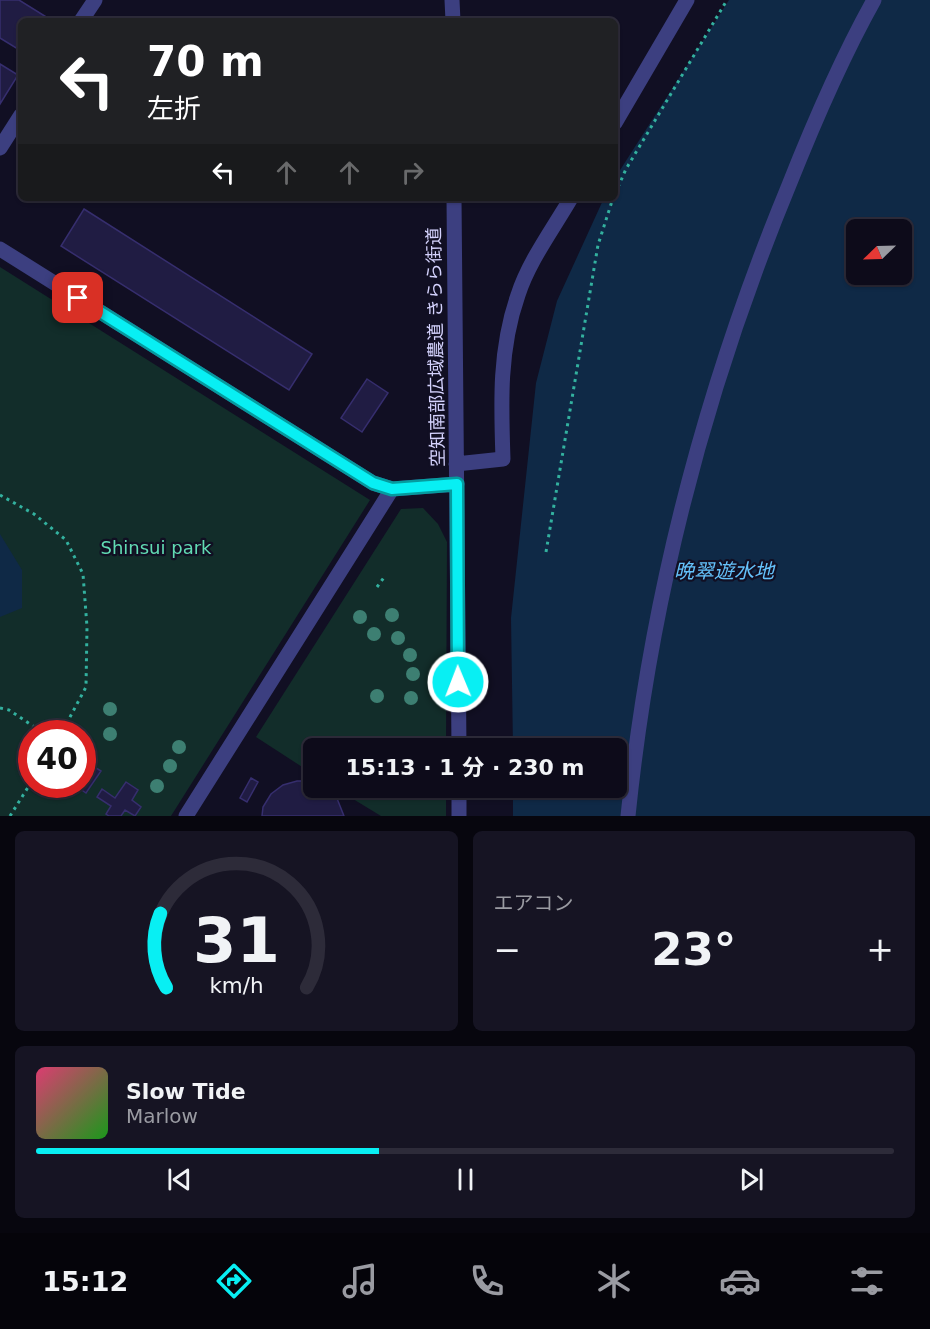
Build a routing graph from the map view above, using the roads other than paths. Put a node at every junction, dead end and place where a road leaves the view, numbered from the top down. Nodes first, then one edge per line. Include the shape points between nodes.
1 (95, 0) edge
2 (453, 0) edge
3 (687, 0) edge
4 (874, 0) edge
5 (83, 18) edge
6 (453, 18) edge
7 (618, 118) edge
8 (18, 121) edge
9 (0, 148) edge
10 (454, 201) edge
11 (569, 201) edge
12 (0, 249) edge
13 (456, 464) junction
14 (457, 484) junction
15 (392, 489) junction
16 (459, 738) edge
17 (459, 798) edge
18 (186, 816) edge
19 (459, 816) edge
20 (628, 816) edge

1 - 5 street
2 - 6 street
3 - 7 street
4 - 20 street via 833,81 755,266 711,406 674,539 636,737
8 - 9 street
10 - 13 street, 空知南部広域農道 きらら街道
11 - 13 street via 518,293 504,344 503,459
12 - 15 street via 373,483
13 - 14 street, 空知南部広域農道 きらら街道
14 - 15 street
14 - 16 street, 空知南部広域農道 きらら街道
15 - 18 street
17 - 19 street

